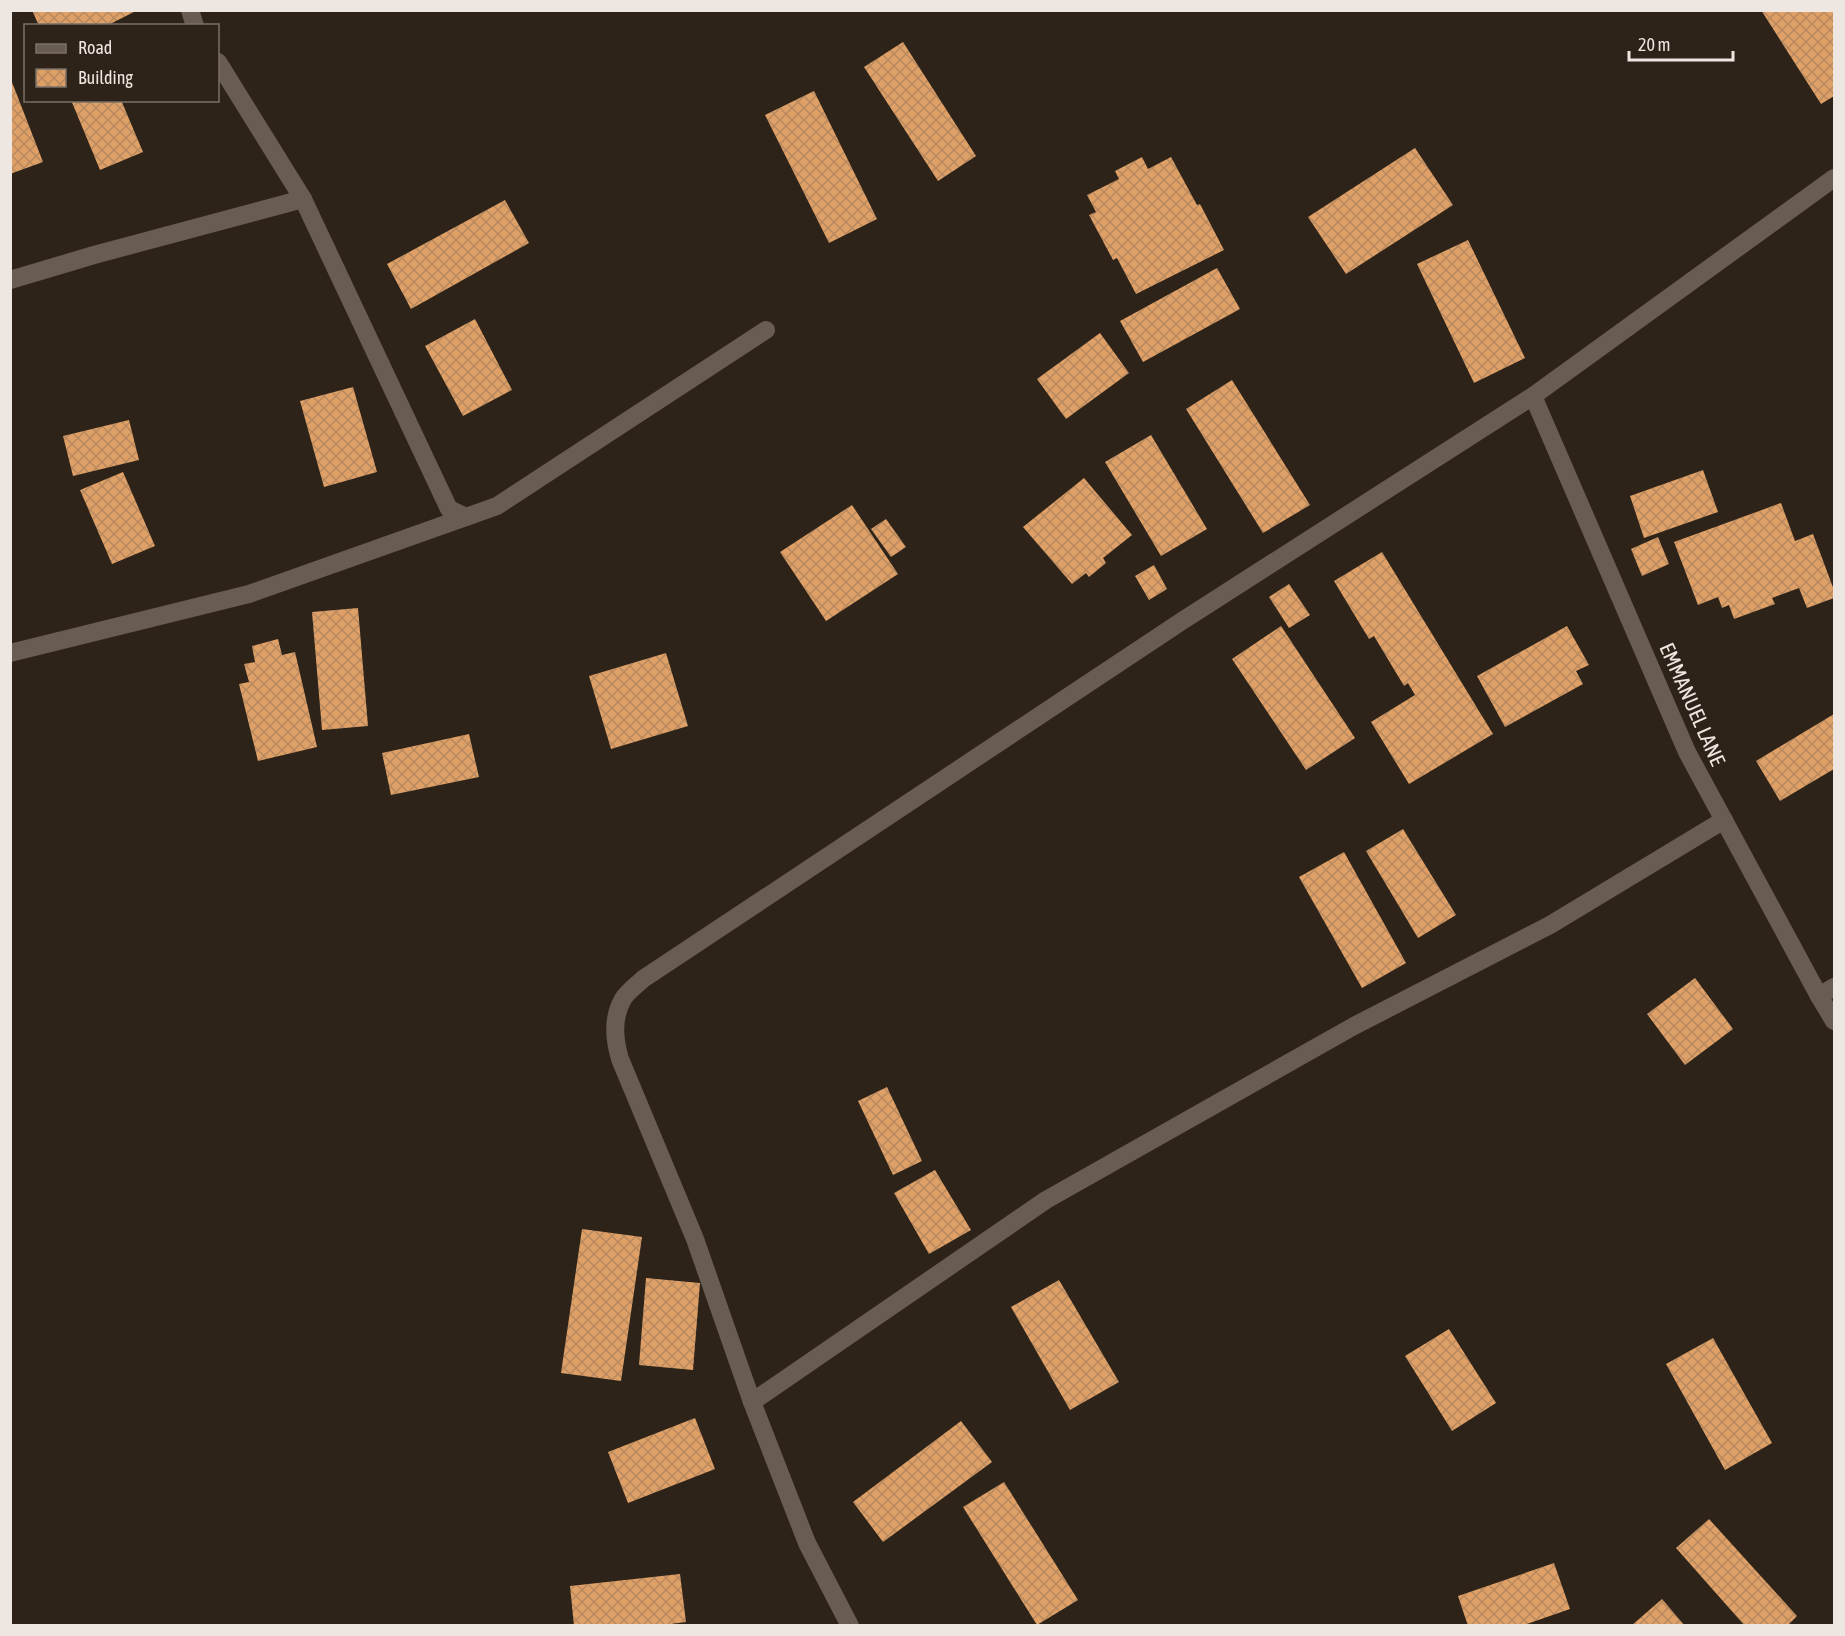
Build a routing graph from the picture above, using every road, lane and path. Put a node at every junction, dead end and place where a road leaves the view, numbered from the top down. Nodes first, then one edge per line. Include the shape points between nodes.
1 (219, 64) edge
2 (1834, 178) edge
3 (303, 199) junction
4 (10, 280) edge
5 (766, 330) dead end
6 (1533, 396) junction
7 (466, 517) junction
8 (10, 654) edge
9 (1724, 820) junction
10 (1827, 992) edge
11 (1834, 1021) edge
12 (752, 1402) junction
13 (850, 1626) edge

1 - 3 street
2 - 6 street
3 - 4 street
3 - 7 street via 449,509
5 - 7 street via 497,506
6 - 9 street, EMMANUEL LANE via 1688,752
6 - 12 street via 1162,635 643,979 623,999 614,1037 620,1059 695,1239
7 - 8 street via 249,594
9 - 10 street, EMMANUEL LANE
9 - 12 street via 1550,925 1354,1026 1046,1200
10 - 11 street, EMMANUEL LANE
12 - 13 street via 807,1543

